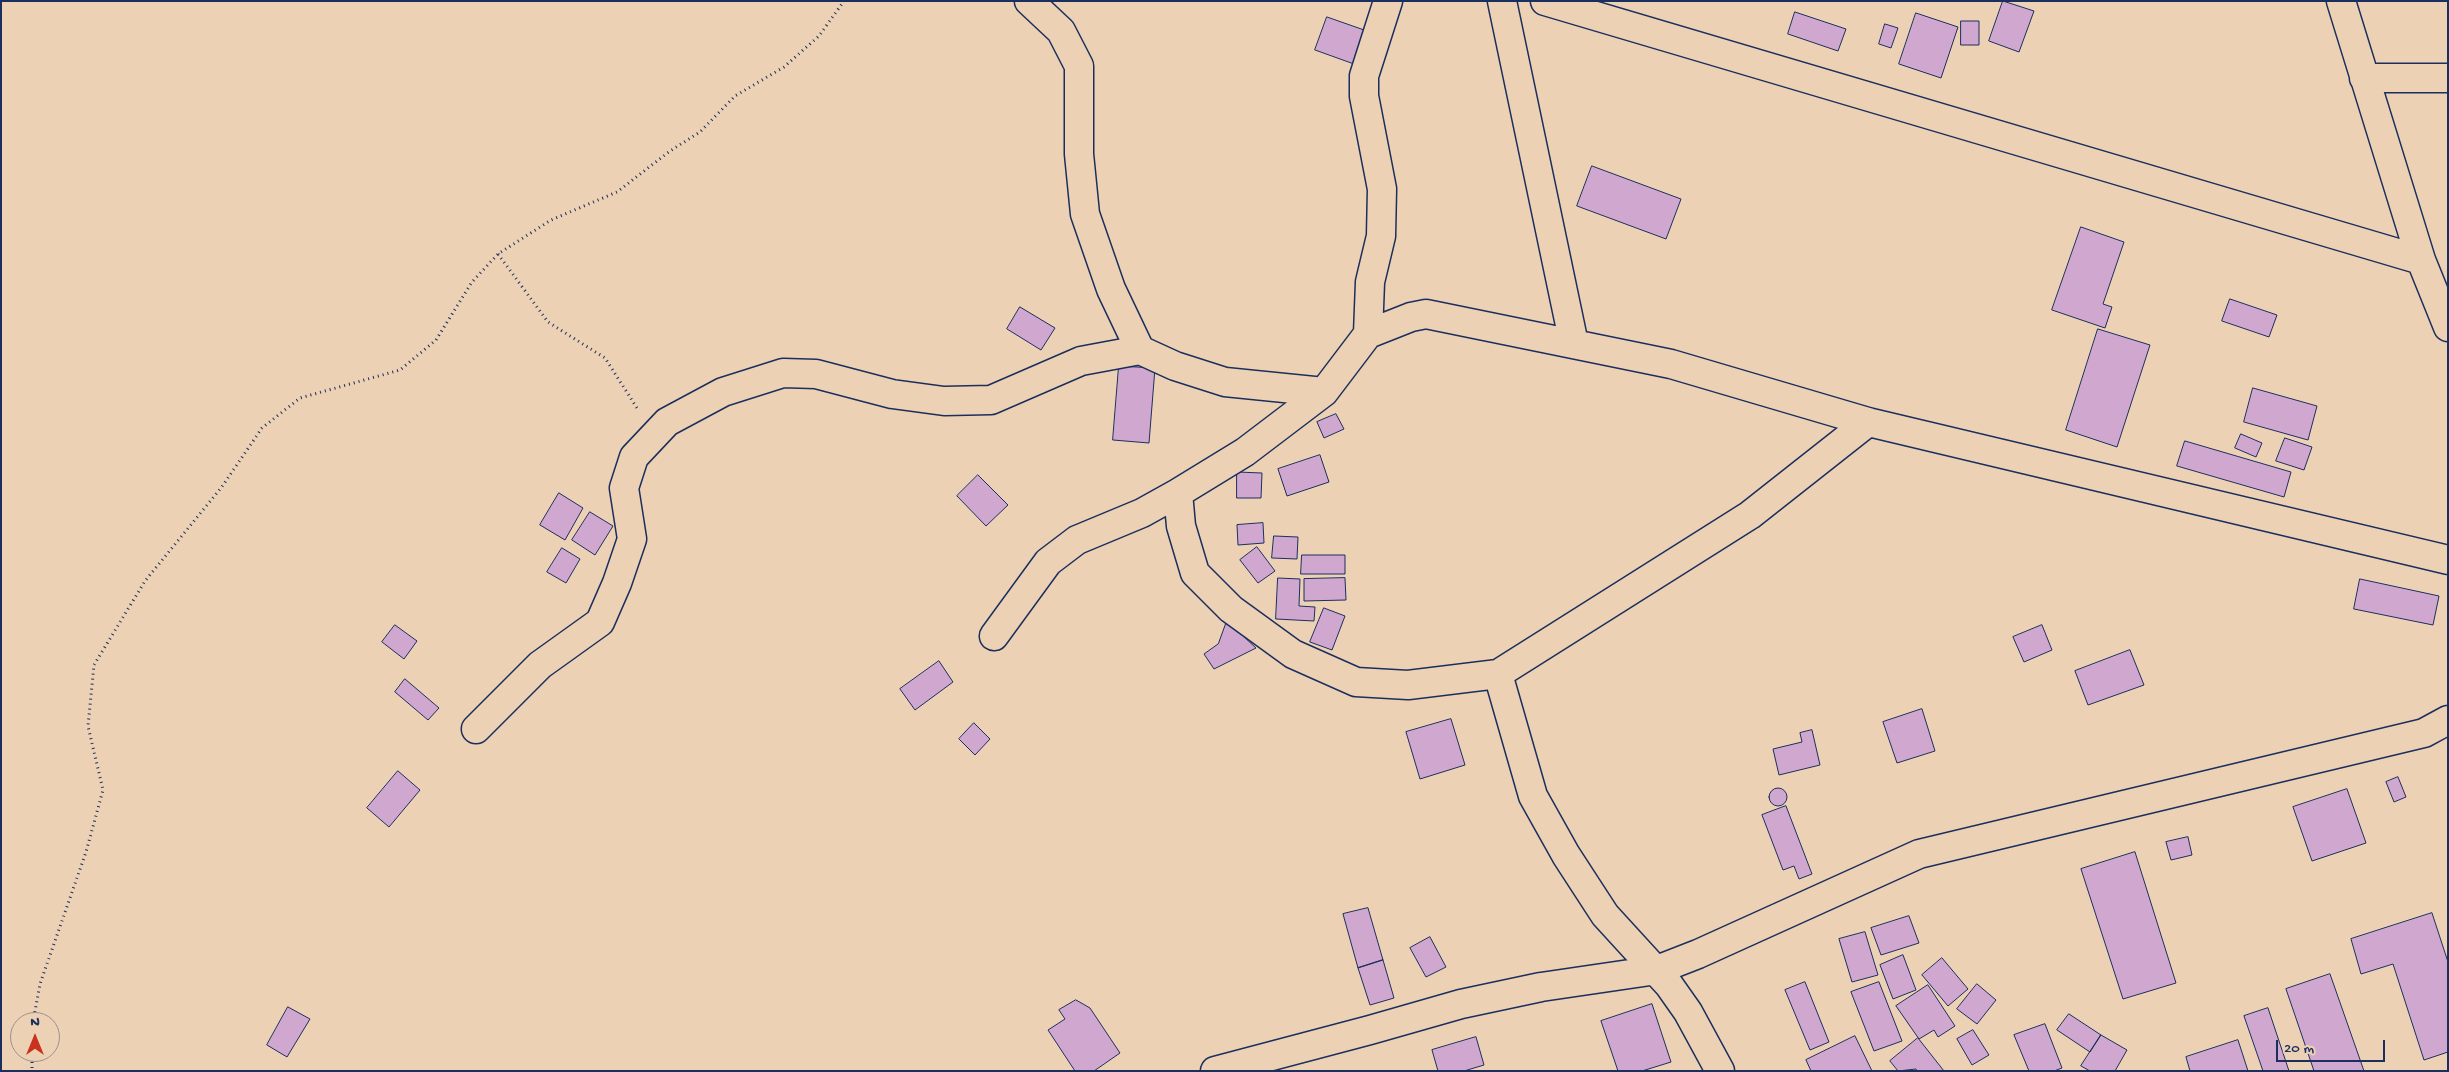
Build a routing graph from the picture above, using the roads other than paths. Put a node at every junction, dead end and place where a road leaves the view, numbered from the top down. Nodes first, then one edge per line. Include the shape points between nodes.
1 (1029, 1) edge
2 (1388, 1) edge
3 (1502, 1) edge
4 (1545, 1) edge
5 (2341, 1) edge
6 (2364, 78) junction
7 (2448, 78) edge
8 (2421, 260) junction
9 (2448, 327) edge
10 (1368, 334) junction
11 (1574, 344) junction
12 (1140, 350) junction
13 (1324, 392) junction
14 (1868, 422) junction
15 (1178, 493) junction
16 (2448, 560) edge
17 (994, 636) dead end
18 (1498, 674) junction
19 (2448, 720) edge
20 (476, 729) dead end
21 (1657, 970) junction
22 (1215, 1071) edge
23 (1720, 1071) edge

1 - 12 street via 1061,30 1079,66 1079,154 1085,214 1111,289
2 - 10 street via 1364,76 1364,96 1382,189 1381,236 1370,282
3 - 11 street
4 - 8 street
5 - 6 street
6 - 7 street
6 - 8 street
8 - 9 street
10 - 11 street via 1411,316 1426,314
10 - 13 street
11 - 14 street via 1671,364
12 - 13 street via 1175,366 1225,382
12 - 20 street via 1081,361 991,400 944,401 892,394 816,374 782,373 723,392 667,422 634,456 624,488 632,539 600,622 540,665
13 - 15 street via 1245,452
14 - 16 street
14 - 18 street via 1750,515
15 - 17 street via 1142,513 1077,540 1062,551 1048,562
15 - 18 street via 1181,526 1195,573 1231,609 1293,654 1356,682 1408,685
18 - 21 street via 1533,796 1605,915
19 - 21 street via 2424,733 1919,854
21 - 22 street via 1461,1004
21 - 23 street via 1688,1012

